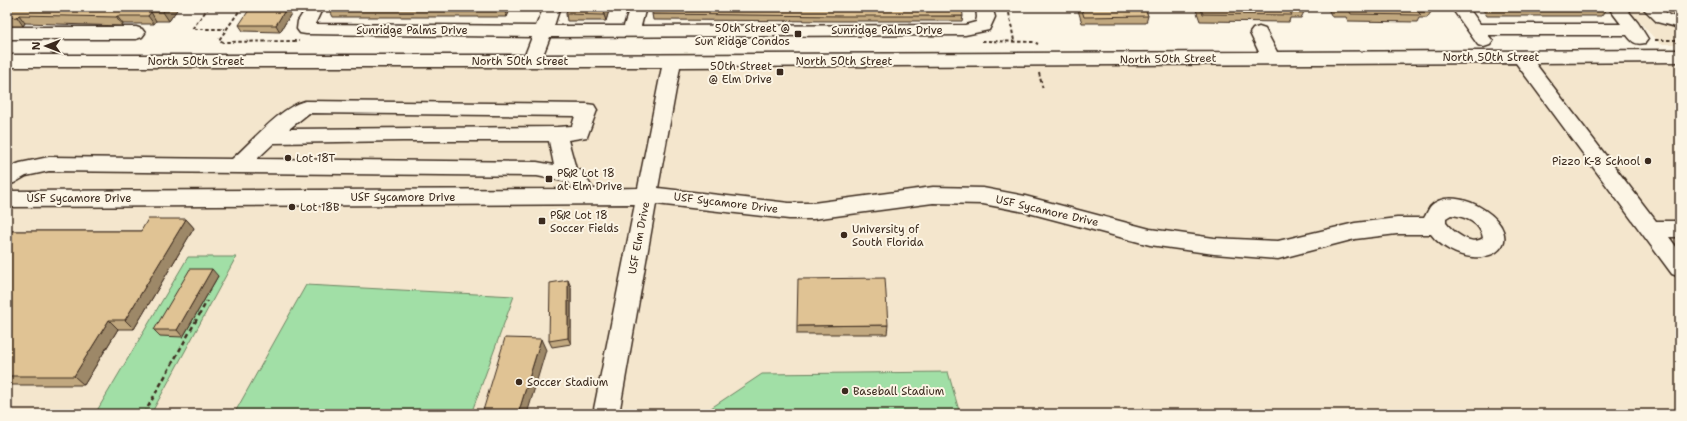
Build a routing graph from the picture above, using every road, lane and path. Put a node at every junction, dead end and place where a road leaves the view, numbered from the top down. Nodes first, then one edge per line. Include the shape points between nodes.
1 (209, 7) edge
2 (315, 7) edge
3 (552, 7) edge
4 (638, 7) edge
5 (984, 7) edge
6 (1008, 7) edge
7 (1459, 7) edge
8 (1616, 7) edge
9 (1650, 7) edge
10 (1680, 23) edge
11 (226, 29) dead end
12 (772, 30) junction
13 (1475, 30) junction
14 (1632, 30) junction
15 (543, 31) junction
16 (7, 32) edge
17 (631, 32) junction
18 (136, 33) dead end
19 (1259, 33) dead end
20 (1680, 40) edge
21 (1034, 42) dead end
22 (1654, 48) junction
23 (1495, 56) junction
24 (1680, 56) edge
25 (1521, 57) junction
26 (1271, 58) junction
27 (532, 60) junction
28 (7, 61) edge
29 (672, 61) junction
30 (767, 61) junction
31 (557, 134) junction
32 (270, 136) junction
33 (238, 165) junction
34 (567, 174) junction
35 (7, 178) edge
36 (647, 196) junction
37 (587, 197) junction
38 (7, 199) edge
39 (1436, 226) dead end
40 (1650, 229) junction
41 (1680, 229) edge
42 (1680, 268) edge
43 (207, 301) dead end
44 (144, 414) edge
45 (606, 414) edge

1 - 11 path via 192,29
2 - 15 street, Sunridge Palms Drive via 307,21 306,29
3 - 15 street
4 - 17 street
5 - 12 street, Sunridge Palms Drive via 986,17 983,26 965,30
6 - 21 path via 1014,41
7 - 13 street
8 - 14 street
9 - 10 street via 1664,20
12 - 17 street, Sunridge Palms Drive
12 - 30 street
13 - 14 street
13 - 23 street
14 - 22 street
15 - 17 street, Sunridge Palms Drive
15 - 27 street
16 - 18 street
19 - 26 street
20 - 22 path
22 - 24 street, North 50th Street
22 - 25 street, North 50th Street
23 - 25 street, North 50th Street
23 - 26 street, North 50th Street
25 - 40 street
26 - 30 street, North 50th Street
27 - 28 street, North 50th Street
27 - 29 street, North 50th Street
29 - 30 street, North 50th Street
29 - 36 street, USF Elm Drive
31 - 32 street
31 - 32 street via 580,132 587,110 305,107 290,116
31 - 34 street
32 - 33 street
33 - 34 street via 537,169
33 - 35 street via 49,164 20,170
34 - 37 street via 575,176
36 - 37 street, USF Sycamore Drive
36 - 39 street, USF Sycamore Drive via 789,211 813,211 933,195 983,196 1025,204 1150,237 1214,246 1278,250 1355,231 1397,226
36 - 45 street, USF Elm Drive
37 - 38 street, USF Sycamore Drive
40 - 41 street
40 - 42 street
43 - 44 path

